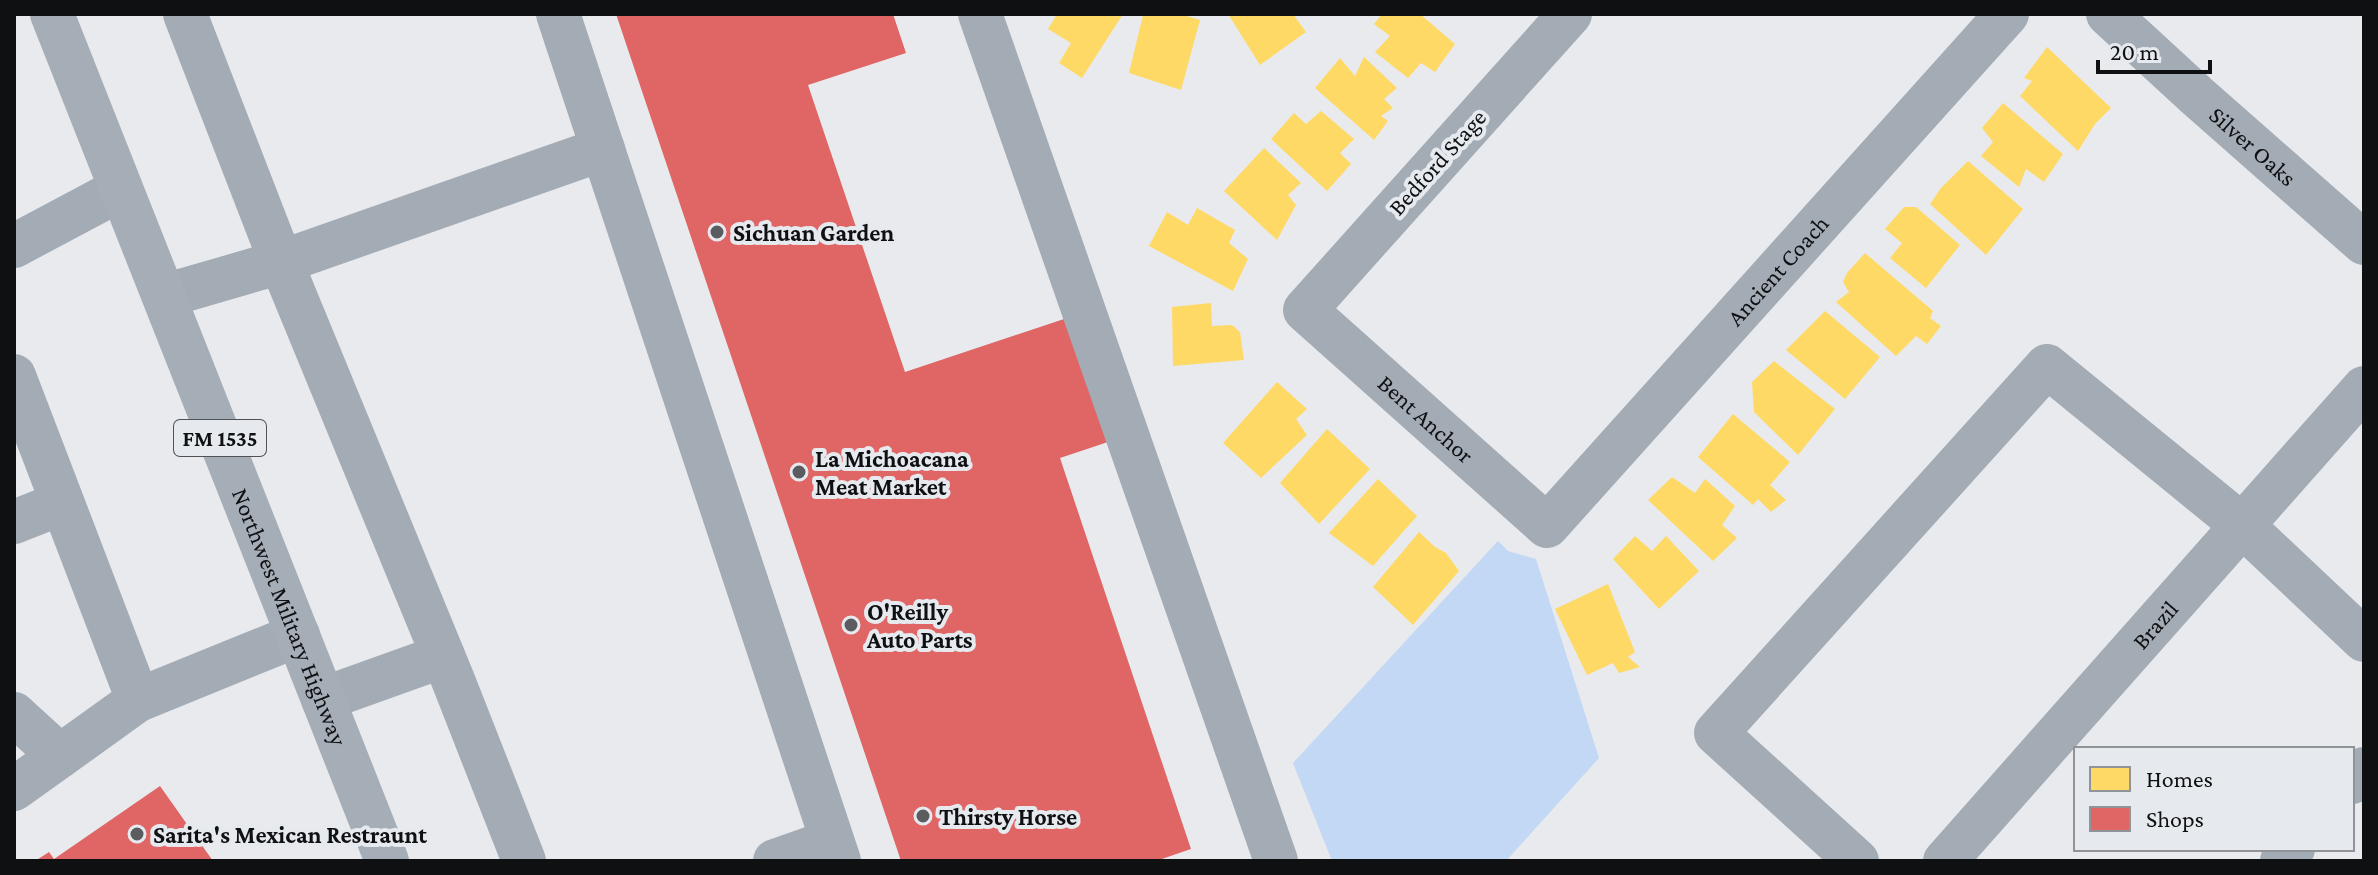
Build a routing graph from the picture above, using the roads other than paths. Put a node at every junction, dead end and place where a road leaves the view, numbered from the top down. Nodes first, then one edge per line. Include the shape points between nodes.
1 (52, 14) edge
2 (185, 14) edge
3 (558, 14) edge
4 (980, 14) edge
5 (2007, 14) edge
6 (2108, 14) edge
7 (1547, 22) edge
8 (603, 149) junction
9 (121, 189) junction
10 (2364, 243) edge
11 (14, 246) edge
12 (281, 262) junction
13 (164, 296) junction
14 (1305, 310) joint
15 (14, 376) edge
16 (2364, 388) edge
17 (62, 503) junction
18 (14, 522) edge
19 (1547, 526) joint
20 (2243, 526) junction
21 (298, 635) junction
22 (2364, 640) edge
23 (443, 656) junction
24 (323, 699) junction
25 (138, 700) junction
26 (14, 714) edge
27 (60, 756) junction
28 (14, 789) edge
29 (836, 851) edge
30 (387, 861) edge
31 (524, 861) edge
32 (775, 861) edge
33 (1276, 861) edge
34 (1857, 861) edge
35 (1945, 861) edge

1 - 9 main road, Northwest Military Highway / FM 1535
2 - 12 street
3 - 8 street
4 - 33 street
5 - 19 street, Ancient Coach
6 - 10 street, Silver Oaks
7 - 14 street, Bedford Stage
8 - 12 street
8 - 29 street
9 - 11 street
9 - 13 main road, Northwest Military Highway / FM 1535
12 - 13 street
12 - 23 street
13 - 21 main road, Northwest Military Highway / FM 1535
14 - 19 street, Bent Anchor
15 - 17 street
16 - 20 street, Brazil
17 - 18 street
17 - 25 street
20 - 22 street
20 - 34 street via 2047,366 1716,733
20 - 35 street, Brazil
21 - 24 main road, Northwest Military Highway / FM 1535
21 - 25 street
23 - 24 street
23 - 31 street
24 - 30 main road, Northwest Military Highway / FM 1535
25 - 27 street
26 - 27 street
27 - 28 street
29 - 32 street

